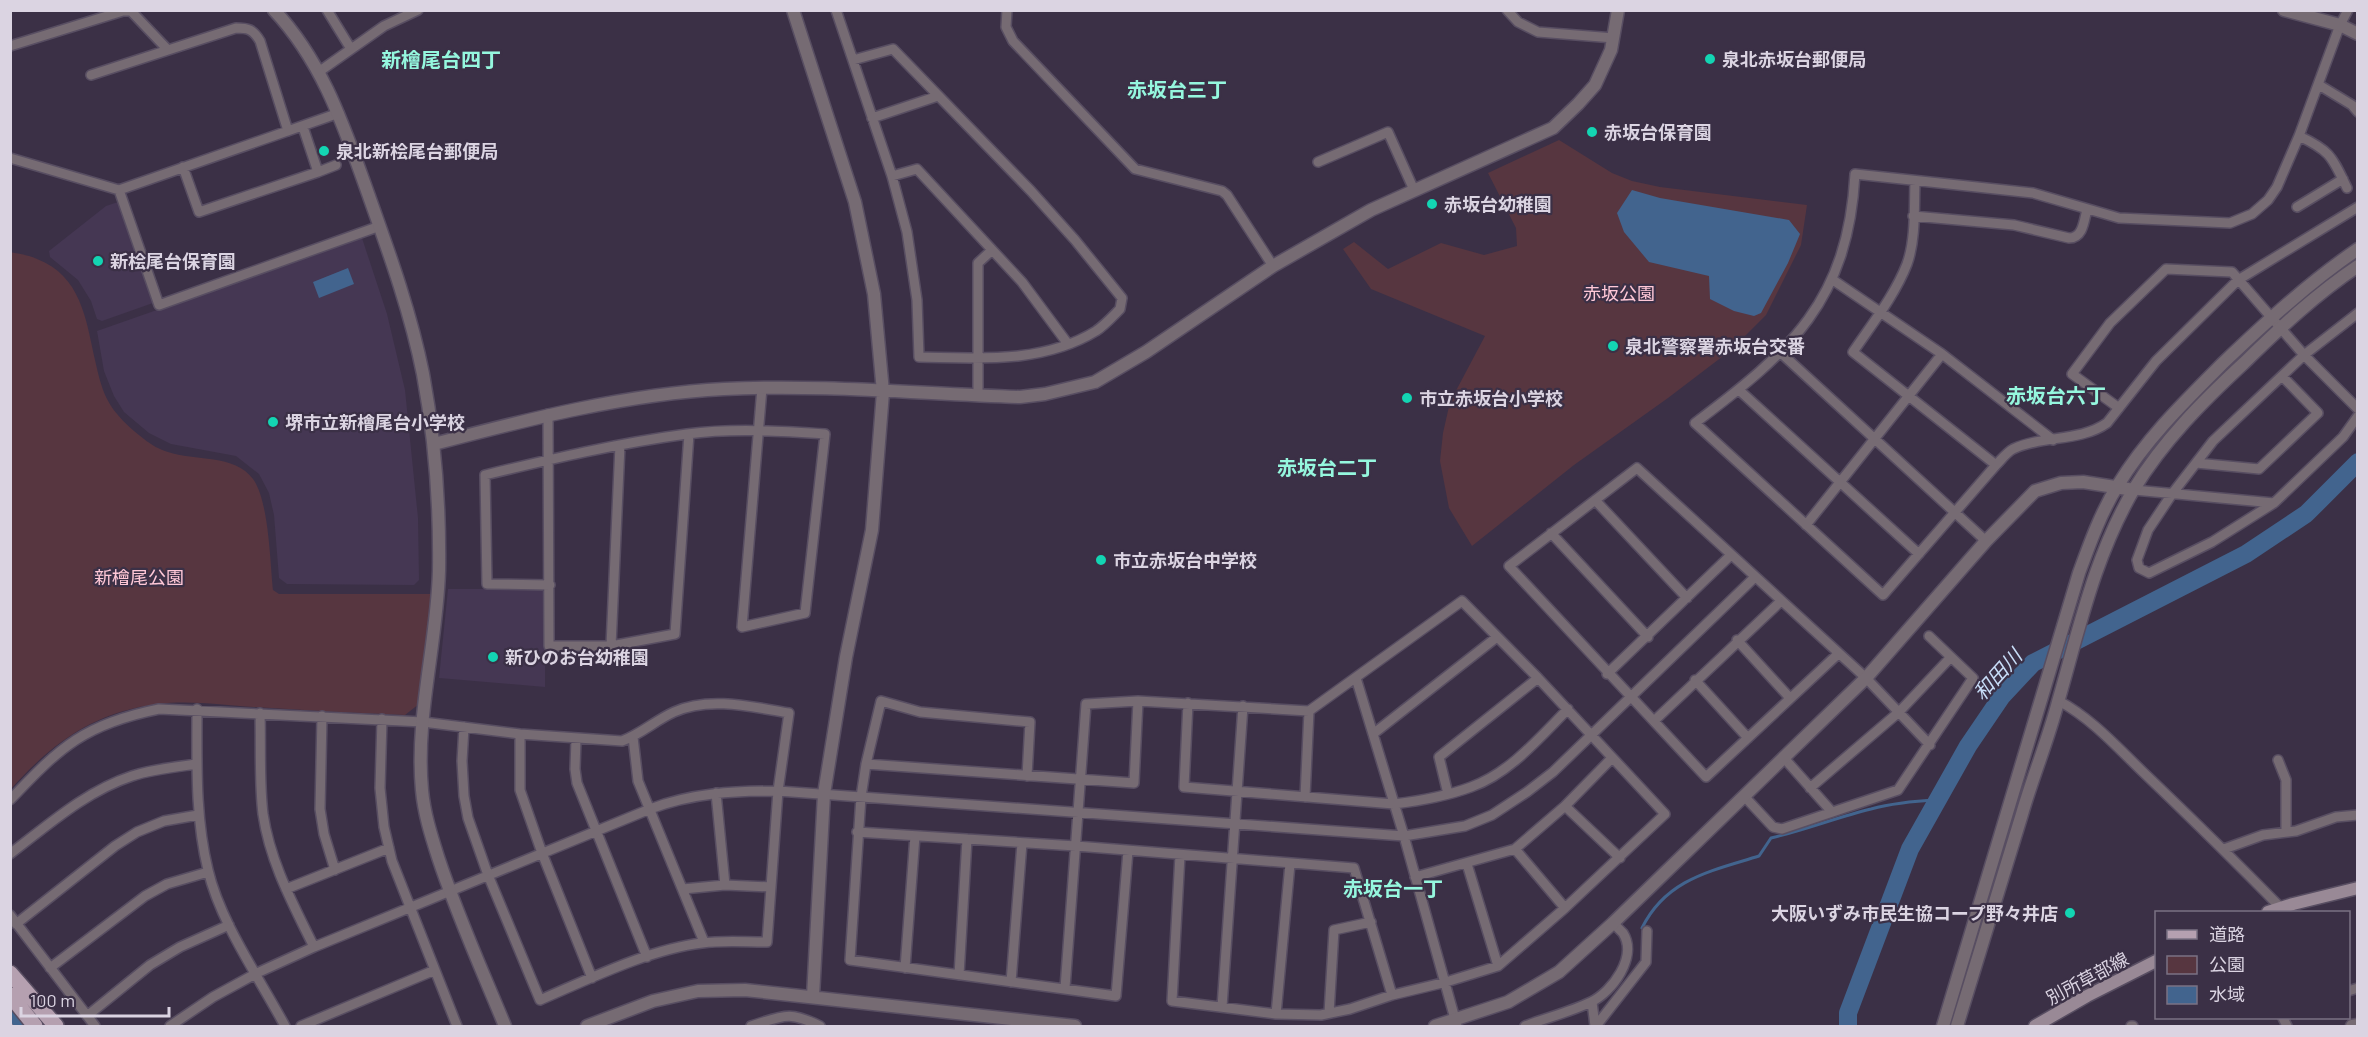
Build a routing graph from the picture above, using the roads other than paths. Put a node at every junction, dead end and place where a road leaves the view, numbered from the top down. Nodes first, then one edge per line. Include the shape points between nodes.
1 (274, 10) edge
2 (327, 10) edge
3 (418, 10) edge
4 (793, 10) edge
5 (836, 10) edge
6 (1007, 10) edge
7 (1507, 10) edge
8 (1618, 10) edge
9 (2284, 10) edge
10 (2348, 10) edge
11 (2340, 26) junction
12 (2358, 34) edge
13 (1614, 38) junction
14 (10, 46) edge
15 (351, 49) junction
16 (168, 50) junction
17 (853, 60) junction
18 (320, 71) junction
19 (91, 75) dead end
20 (2319, 85) junction
21 (938, 96) junction
22 (2358, 112) edge
23 (339, 113) junction
24 (872, 118) junction
25 (303, 127) junction
26 (288, 131) junction
27 (2299, 136) junction
28 (10, 158) edge
29 (1318, 162) dead end
30 (336, 165) dead end
31 (183, 167) junction
32 (318, 172) junction
33 (891, 176) junction
34 (2343, 179) junction
35 (1915, 181) junction
36 (2347, 188) dead end
37 (119, 190) junction
38 (1414, 190) junction
39 (2297, 207) dead end
40 (2358, 207) edge
41 (2087, 209) junction
42 (1913, 216) junction
43 (380, 226) junction
44 (2358, 249) edge
45 (992, 250) junction
46 (1273, 266) junction
47 (2358, 266) edge
48 (1833, 280) junction
49 (2238, 280) junction
50 (1880, 312) junction
51 (2358, 313) edge
52 (2271, 317) junction
53 (2280, 328) junction
54 (1068, 344) junction
55 (1781, 353) junction
56 (1942, 354) junction
57 (2304, 355) junction
58 (978, 358) junction
59 (2282, 375) junction
60 (762, 388) junction
61 (1739, 390) junction
62 (883, 392) junction
63 (1910, 395) junction
64 (978, 396) junction
65 (2119, 408) junction
66 (2358, 409) edge
67 (548, 414) junction
68 (2358, 416) edge
69 (758, 430) junction
70 (689, 434) junction
71 (1875, 438) junction
72 (2053, 440) junction
73 (434, 444) junction
74 (620, 445) junction
75 (550, 459) junction
76 (2196, 463) junction
77 (1996, 465) junction
78 (1839, 481) junction
79 (2117, 486) junction
80 (2134, 489) junction
81 (2172, 494) junction
82 (1595, 500) junction
83 (2274, 503) junction
84 (1954, 512) junction
85 (1806, 525) junction
86 (1551, 533) junction
87 (1986, 541) junction
88 (1919, 554) junction
89 (1731, 555) junction
90 (1755, 577) junction
91 (550, 585) junction
92 (1687, 598) junction
93 (1781, 601) junction
94 (1648, 636) junction
95 (1929, 636) dead end
96 (1497, 638) junction
97 (1737, 640) junction
98 (611, 646) junction
99 (1838, 654) junction
100 (1952, 657) junction
101 (1608, 674) junction
102 (1356, 678) junction
103 (1538, 678) junction
104 (1866, 678) junction
105 (1695, 680) junction
106 (1632, 697) junction
107 (1790, 698) junction
108 (1138, 701) junction
109 (2059, 701) junction
110 (1188, 703) junction
111 (1243, 706) junction
112 (197, 710) junction
113 (1568, 710) junction
114 (1309, 711) junction
115 (1899, 712) junction
116 (260, 713) junction
117 (322, 716) junction
118 (382, 719) junction
119 (1654, 721) junction
120 (423, 722) junction
121 (464, 727) junction
122 (520, 734) junction
123 (1373, 734) junction
124 (1591, 734) junction
125 (633, 737) junction
126 (1748, 738) junction
127 (576, 739) junction
128 (1930, 745) junction
129 (1611, 758) junction
130 (1784, 758) junction
131 (2278, 760) dead end
132 (196, 764) junction
133 (866, 764) junction
134 (1027, 776) junction
135 (1080, 780) junction
136 (1810, 788) junction
137 (778, 791) junction
138 (1238, 791) junction
139 (716, 793) junction
140 (824, 794) junction
141 (1448, 794) junction
142 (1744, 796) junction
143 (861, 797) junction
144 (1305, 797) junction
145 (10, 800) edge
146 (1394, 804) junction
147 (1565, 806) junction
148 (650, 809) junction
149 (1832, 812) junction
150 (1078, 813) junction
151 (198, 815) junction
152 (2358, 815) edge
153 (1235, 823) junction
154 (2286, 831) junction
155 (596, 832) junction
156 (857, 832) junction
157 (915, 836) junction
158 (1404, 836) junction
159 (967, 839) junction
160 (1022, 843) junction
161 (1076, 846) junction
162 (389, 848) junction
163 (1515, 849) junction
164 (2224, 849) junction
165 (1128, 851) junction
166 (542, 853) junction
167 (10, 854) edge
168 (1180, 855) junction
169 (1620, 858) junction
170 (1233, 859) junction
171 (1290, 864) junction
172 (1467, 864) junction
173 (335, 870) junction
174 (208, 872) junction
175 (488, 875) junction
176 (1415, 877) junction
177 (725, 885) junction
178 (771, 886) junction
179 (2358, 888) edge
180 (286, 889) junction
181 (683, 890) junction
182 (449, 891) junction
183 (410, 908) junction
184 (1565, 908) junction
185 (2281, 908) junction
186 (2271, 911) edge
187 (10, 915) edge
188 (1371, 922) junction
189 (1613, 923) junction
190 (16, 924) junction
191 (229, 925) junction
192 (1647, 931) dead end
193 (704, 942) junction
194 (314, 947) junction
195 (647, 957) junction
196 (2155, 962) edge
197 (1498, 966) junction
198 (50, 968) junction
199 (905, 968) junction
200 (435, 970) junction
201 (10, 973) edge
202 (257, 974) junction
203 (958, 975) junction
204 (592, 978) junction
205 (1011, 982) junction
206 (1446, 982) junction
207 (1065, 988) junction
208 (10, 995) edge
209 (1392, 995) junction
210 (813, 996) junction
211 (1592, 1002) junction
212 (1222, 1007) junction
213 (1329, 1013) junction
214 (1276, 1014) junction
215 (87, 1016) junction
216 (1457, 1023) edge
217 (2358, 1025) edge
218 (35, 1026) edge
219 (56, 1026) edge
220 (95, 1026) edge
221 (170, 1026) edge
222 (285, 1026) edge
223 (301, 1026) edge
224 (457, 1026) edge
225 (505, 1026) edge
226 (587, 1026) edge
227 (751, 1026) edge
228 (820, 1026) edge
229 (1075, 1026) edge
230 (1435, 1026) edge
231 (1525, 1026) edge
232 (1595, 1026) edge
233 (1943, 1026) edge
234 (1957, 1026) edge
235 (2035, 1026) edge
236 (2352, 1026) edge

1 - 18 street
2 - 15 street
3 - 15 street via 384,26
4 - 62 street via 855,202 874,294
5 - 17 street
6 - 46 street via 1006,27 1013,41 1135,169 1222,191
7 - 13 street via 1518,22 1538,32
8 - 13 street
9 - 11 street
10 - 11 street
11 - 12 street
11 - 20 street
13 - 38 street via 1595,85 1554,128
14 - 16 street via 131,11
15 - 18 street
16 - 19 street
16 - 26 street via 236,28 255,32
17 - 21 street via 893,49
17 - 24 street
18 - 23 street
20 - 22 street
20 - 27 street
21 - 24 street
21 - 54 street via 1031,191 1122,298 1120,309 1097,330
23 - 25 street
23 - 43 street
24 - 33 street
25 - 26 street
25 - 32 street
26 - 31 street
27 - 34 street via 2321,146
27 - 41 street via 2287,168 2268,200 2252,214 2230,222 2119,218
28 - 37 street
29 - 38 street via 1388,132
30 - 32 street
31 - 32 street via 199,212
31 - 37 street
33 - 45 street via 917,169
33 - 58 street via 913,261 919,357
34 - 36 street
34 - 39 street
35 - 41 street via 2033,193
35 - 42 street
35 - 48 street via 1855,174 1849,232
37 - 43 street via 159,305
38 - 46 street
40 - 49 street
41 - 42 street via 2080,235 2069,238 2014,225
42 - 50 street via 1907,265
43 - 73 street via 423,374
44 - 52 street
45 - 54 street via 1022,282
45 - 58 street via 978,263
46 - 64 street via 1095,382 1020,397
47 - 53 street
48 - 50 street
48 - 55 street
49 - 52 street
49 - 65 street via 2156,361
49 - 65 street via 2232,272 2166,269 2110,323 2072,374
50 - 56 street
50 - 63 street via 1853,352
51 - 57 street
52 - 53 street
52 - 79 street via 2166,420
53 - 57 street
53 - 80 street via 2205,399
54 - 58 street via 1025,356
55 - 61 street
55 - 71 street
56 - 63 street
56 - 72 street
57 - 59 street
57 - 66 street
58 - 64 street
59 - 76 street via 2213,441
59 - 76 street via 2318,413 2259,469
60 - 62 street
60 - 67 street via 687,392
60 - 69 street
61 - 78 street
61 - 85 street via 1695,423
62 - 64 street
62 - 140 street via 872,530
63 - 71 street
63 - 77 street
65 - 72 street via 2097,431
67 - 73 street
67 - 75 street
68 - 83 street via 2343,437
69 - 69 street via 744,603 742,627 805,613 825,434
69 - 70 street
70 - 74 street
70 - 98 street via 675,633
71 - 78 street
71 - 84 street
72 - 77 street via 2012,450
73 - 120 street via 439,573
74 - 75 street
74 - 98 street
75 - 91 street
75 - 91 street via 484,475 487,584
76 - 81 street
77 - 84 street
78 - 85 street
78 - 88 street
79 - 80 street
79 - 87 street via 2061,483 2035,491
79 - 233 street via 2091,539
80 - 81 street
80 - 109 street via 2106,545
81 - 83 street
81 - 83 street via 2148,530 2137,560 2139,568 2149,573 2212,542
82 - 86 street
82 - 89 street via 1637,468
82 - 92 street
84 - 87 street
84 - 88 street
85 - 88 street via 1884,595
86 - 94 street
86 - 101 street via 1509,566
87 - 104 street
89 - 90 street
89 - 92 street
90 - 93 street
90 - 106 street
91 - 98 street via 549,646
92 - 94 street
93 - 97 street
93 - 99 street
94 - 101 street
95 - 100 street
96 - 102 street via 1462,601
96 - 103 street
96 - 123 street
97 - 105 street
97 - 107 street
99 - 104 street
99 - 107 street
100 - 115 street
100 - 128 street via 1974,678
101 - 106 street
102 - 114 street
102 - 123 street
103 - 113 street
103 - 141 street via 1439,757
104 - 115 street
104 - 130 street
105 - 119 street
105 - 126 street
106 - 119 street
106 - 124 street
107 - 126 street
108 - 110 street
108 - 135 street via 1086,704
108 - 135 street via 1134,783
109 - 164 street via 2102,733
109 - 234 street
110 - 111 street
110 - 138 street via 1184,787
111 - 114 street
111 - 138 street
112 - 116 street
112 - 132 street
112 - 145 street via 159,709 128,715 91,730 66,745
113 - 124 street
113 - 141 street via 1499,772 1472,787
114 - 144 street
115 - 128 street
115 - 136 street
116 - 117 street
116 - 180 street via 263,814
117 - 118 street
117 - 173 street via 320,809
118 - 120 street
118 - 162 street via 380,788
119 - 126 street via 1706,777
120 - 121 street
120 - 182 street via 420,769 425,815
121 - 122 street
121 - 175 street via 464,796
122 - 127 street
122 - 166 street via 520,790
123 - 146 street
124 - 129 street
124 - 158 street via 1553,772 1509,805 1465,826
125 - 127 street via 622,741
125 - 137 street via 692,705 789,713
125 - 148 street via 638,781
127 - 155 street via 574,770
128 - 149 street via 1898,790
129 - 147 street
129 - 169 street via 1665,814
130 - 136 street
130 - 142 street
131 - 154 street via 2286,780
132 - 151 street
132 - 167 street via 130,776 104,788
133 - 134 street
133 - 134 street via 881,701 920,711 1030,722
133 - 143 street
134 - 135 street
135 - 150 street
136 - 149 street
137 - 139 street
137 - 140 street
137 - 178 street
138 - 144 street
138 - 153 street
139 - 148 street
139 - 177 street
140 - 143 street
140 - 210 street
141 - 146 street
142 - 149 street via 1773,827 1782,829
142 - 189 street
143 - 150 street
143 - 156 street
144 - 146 street
146 - 158 street
147 - 163 street
147 - 169 street
148 - 155 street
148 - 181 street
150 - 153 street
150 - 161 street
151 - 174 street
151 - 190 street via 164,821 137,832
152 - 154 street
153 - 158 street
153 - 170 street
154 - 164 street
155 - 166 street
155 - 195 street
156 - 157 street
156 - 199 street via 850,960
157 - 159 street
157 - 199 street
158 - 176 street
159 - 160 street
159 - 203 street
160 - 161 street
160 - 205 street
161 - 165 street
161 - 207 street
162 - 173 street
162 - 183 street
163 - 172 street
163 - 184 street
164 - 185 street
165 - 168 street
165 - 207 street via 1116,996
166 - 175 street
166 - 204 street
168 - 170 street
168 - 212 street via 1172,1001
169 - 184 street
170 - 171 street
170 - 212 street
171 - 188 street via 1354,868
171 - 214 street
172 - 176 street
172 - 197 street
173 - 180 street
174 - 191 street
174 - 198 street via 167,884 145,896
175 - 182 street
175 - 204 street via 540,1000
176 - 206 street
177 - 178 street
177 - 181 street
178 - 193 street via 767,942
179 - 185 main road
180 - 194 street
181 - 193 street
182 - 183 street
182 - 225 street
183 - 194 street
183 - 200 street
184 - 197 street
185 - 186 main road
187 - 190 street
188 - 209 street
188 - 213 street via 1334,930
189 - 211 street via 1623,934 1628,950 1612,985
189 - 216 street via 1559,972 1536,987
190 - 198 street
191 - 202 street
191 - 215 street via 150,965
192 - 232 street via 1646,962
193 - 195 street
194 - 202 street
195 - 204 street
196 - 235 main road, 別所草部線
197 - 206 street
198 - 215 street
199 - 203 street
200 - 223 street
200 - 224 street
201 - 219 main road
202 - 221 street
202 - 222 street
203 - 205 street
205 - 207 street
206 - 209 street
206 - 216 street
208 - 218 main road
209 - 213 street
210 - 226 street via 745,990 698,991 653,1001
210 - 229 street
211 - 231 street
211 - 232 street
212 - 214 street
213 - 214 street
215 - 220 street
216 - 230 street
217 - 236 street
227 - 228 street via 789,1014

